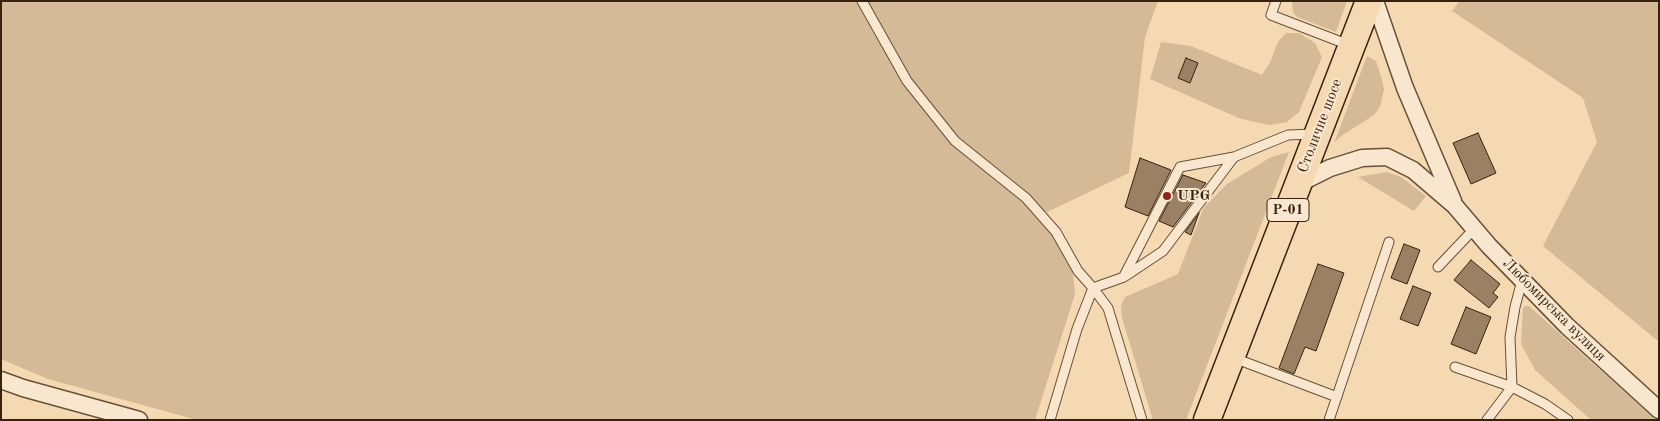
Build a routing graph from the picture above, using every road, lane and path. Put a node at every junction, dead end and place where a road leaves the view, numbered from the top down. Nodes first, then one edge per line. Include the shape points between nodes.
1 (862, 1) edge
2 (1276, 1) edge
3 (1369, 1) edge
4 (1374, 1) edge
5 (1351, 46) junction
6 (1318, 134) junction
7 (1234, 157) junction
8 (1298, 184) junction
9 (1454, 206) junction
10 (1474, 229) junction
11 (1389, 242) dead end
12 (1438, 267) dead end
13 (1124, 277) junction
14 (1525, 283) junction
15 (1093, 288) junction
16 (1232, 357) junction
17 (1455, 367) dead end
18 (1, 380) edge
19 (1512, 387) junction
20 (1336, 397) junction
21 (1659, 410) edge
22 (139, 420) edge
23 (1050, 420) edge
24 (1142, 420) edge
25 (1207, 420) edge
26 (1329, 420) edge
27 (1487, 420) edge
28 (1568, 420) edge

1 - 15 lane via 907,81 955,141 1026,198 1056,232 1078,272
2 - 5 lane via 1271,15
3 - 5 main road, Столичне шосе / Р-01
4 - 9 street, Любомирська вулиця via 1405,88
5 - 6 main road, Столичне шосе / Р-01
6 - 7 lane via 1288,135
6 - 8 main road, Столичне шосе / Р-01
7 - 13 lane via 1163,251
7 - 13 lane via 1180,167
8 - 9 street, Любомирська вулиця via 1330,168 1362,158 1388,157 1413,170
8 - 16 main road, Столичне шосе / Р-01
9 - 10 street, Любомирська вулиця
10 - 12 lane
10 - 14 street, Любомирська вулиця
11 - 20 lane
13 - 15 lane
14 - 19 lane via 1520,288 1510,337
14 - 21 street, Любомирська вулиця
15 - 23 lane
15 - 24 lane via 1108,308
16 - 20 lane
16 - 25 main road, Столичне шосе / Р-01
17 - 19 lane
18 - 22 street
19 - 27 lane
19 - 28 lane
20 - 26 lane

